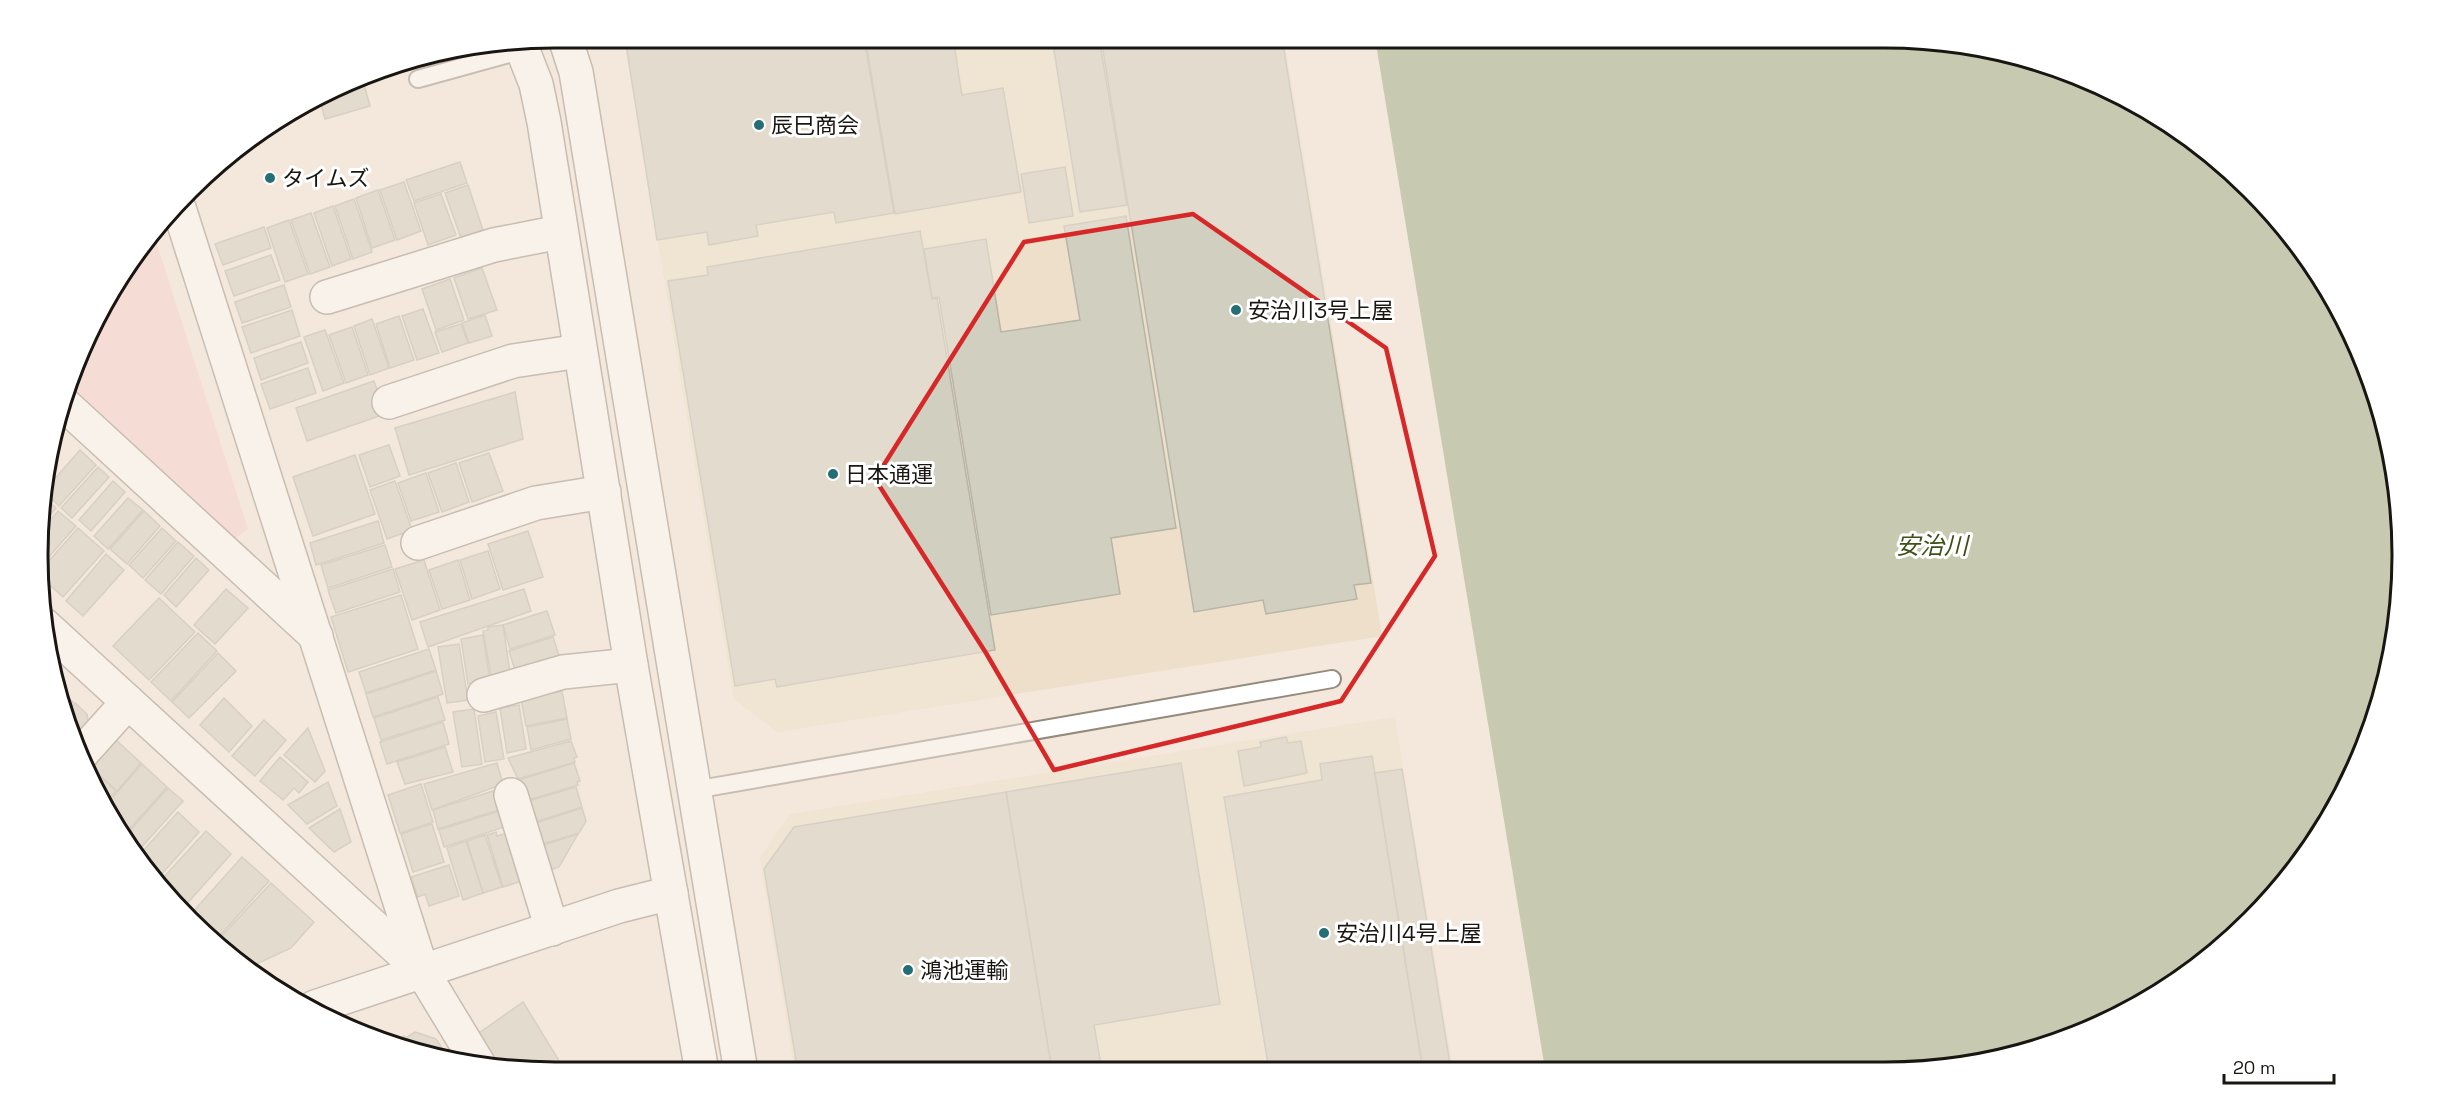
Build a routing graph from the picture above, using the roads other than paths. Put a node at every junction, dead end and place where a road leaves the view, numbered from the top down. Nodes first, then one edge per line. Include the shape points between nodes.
1 (568, 48) edge
2 (523, 49) edge
3 (513, 50) edge
4 (418, 79) dead end
5 (181, 213) edge
6 (560, 232) junction
7 (327, 297) dead end
8 (580, 351) junction
9 (389, 402) dead end
10 (70, 409) edge
11 (604, 492) junction
12 (418, 543) dead end
13 (54, 635) edge
14 (317, 636) junction
15 (631, 665) junction
16 (1332, 679) dead end
17 (484, 695) dead end
18 (128, 702) junction
19 (87, 748) edge
20 (694, 790) junction
21 (511, 795) dead end
22 (671, 893) junction
23 (552, 929) junction
24 (422, 971) junction
25 (321, 1005) edge
26 (473, 1055) edge
27 (700, 1062) edge
28 (739, 1062) edge

1 - 20 street via 576,72
2 - 6 street via 544,122
3 - 4 lane
5 - 14 street
6 - 7 street via 494,245
6 - 8 street
8 - 9 street via 513,361
8 - 11 street
10 - 14 street
11 - 12 street via 536,503
11 - 15 street
13 - 18 street
14 - 24 street
15 - 17 street via 563,672
15 - 22 street
16 - 20 lane
18 - 19 street
18 - 24 street
20 - 22 street
20 - 28 street
21 - 23 street
22 - 23 street
22 - 27 street
23 - 24 street
24 - 25 street
24 - 26 street

